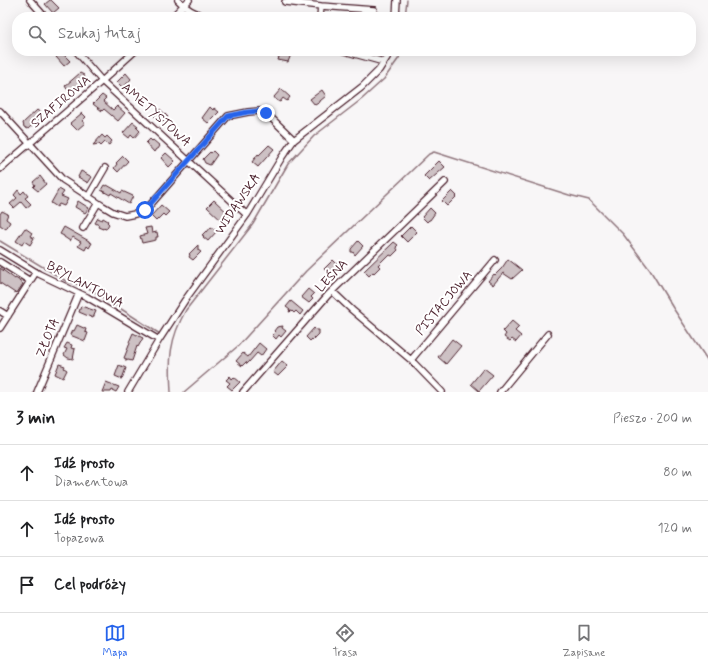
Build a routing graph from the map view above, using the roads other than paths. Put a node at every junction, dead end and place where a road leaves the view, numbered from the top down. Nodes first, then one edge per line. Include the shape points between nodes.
1 (30, 0) edge
2 (178, 0) edge
3 (189, 0) edge
4 (397, 0) edge
5 (285, 2) dead end
6 (184, 6) junction
7 (321, 6) junction
8 (374, 10) dead end
9 (41, 12) edge
10 (177, 12) edge
11 (192, 12) edge
12 (320, 12) edge
13 (396, 12) edge
14 (80, 56) edge
15 (130, 56) edge
16 (362, 56) edge
17 (388, 56) edge
18 (384, 62) junction
19 (102, 81) junction
20 (0, 111) edge
21 (294, 140) junction
22 (30, 143) junction
23 (190, 160) junction
24 (105, 168) dead end
25 (0, 169) edge
26 (445, 182) dead end
27 (88, 197) junction
28 (98, 203) junction
29 (247, 214) junction
30 (83, 228) dead end
31 (0, 250) edge
32 (495, 260) dead end
33 (0, 262) edge
34 (36, 272) junction
35 (30, 281) junction
36 (332, 291) junction
37 (78, 293) junction
38 (0, 311) edge
39 (8, 316) junction
40 (0, 327) edge
41 (548, 334) dead end
42 (159, 340) junction
43 (411, 360) junction
44 (37, 392) edge
45 (128, 392) edge
46 (243, 392) edge
47 (442, 392) edge
48 (500, 392) edge

1 - 9 street
2 - 6 street
3 - 6 street
4 - 13 street
5 - 7 street
6 - 10 street
6 - 11 street
7 - 8 street
7 - 12 street
14 - 19 street, AMETYSTOWA
15 - 19 street, SZAFIROWA
16 - 18 street
17 - 18 street, WIDAWSKA
18 - 21 street, WIDAWSKA via 362,87
19 - 22 street, SZAFIROWA
19 - 23 street, AMETYSTOWA
20 - 22 street
21 - 23 street via 266,113 237,113 228,116
21 - 29 street, WIDAWSKA
22 - 25 street, SZAFIROWA
22 - 27 street via 63,180
23 - 28 street via 145,210 125,216
23 - 29 street, AMETYSTOWA
24 - 27 street
26 - 36 street, LEŚNA
27 - 28 street
28 - 30 street
29 - 42 street, WIDAWSKA
31 - 34 street, BRYLANTOWA
32 - 43 street, PISTACJOWA
33 - 35 street
34 - 35 street
34 - 37 street, BRYLANTOWA
35 - 39 street
36 - 43 street
36 - 46 street, LEŚNA
37 - 42 street, BRYLANTOWA
37 - 44 street, ZŁOTA
38 - 39 street
39 - 40 street
41 - 48 street
42 - 45 street, WIDAWSKA
43 - 47 street

